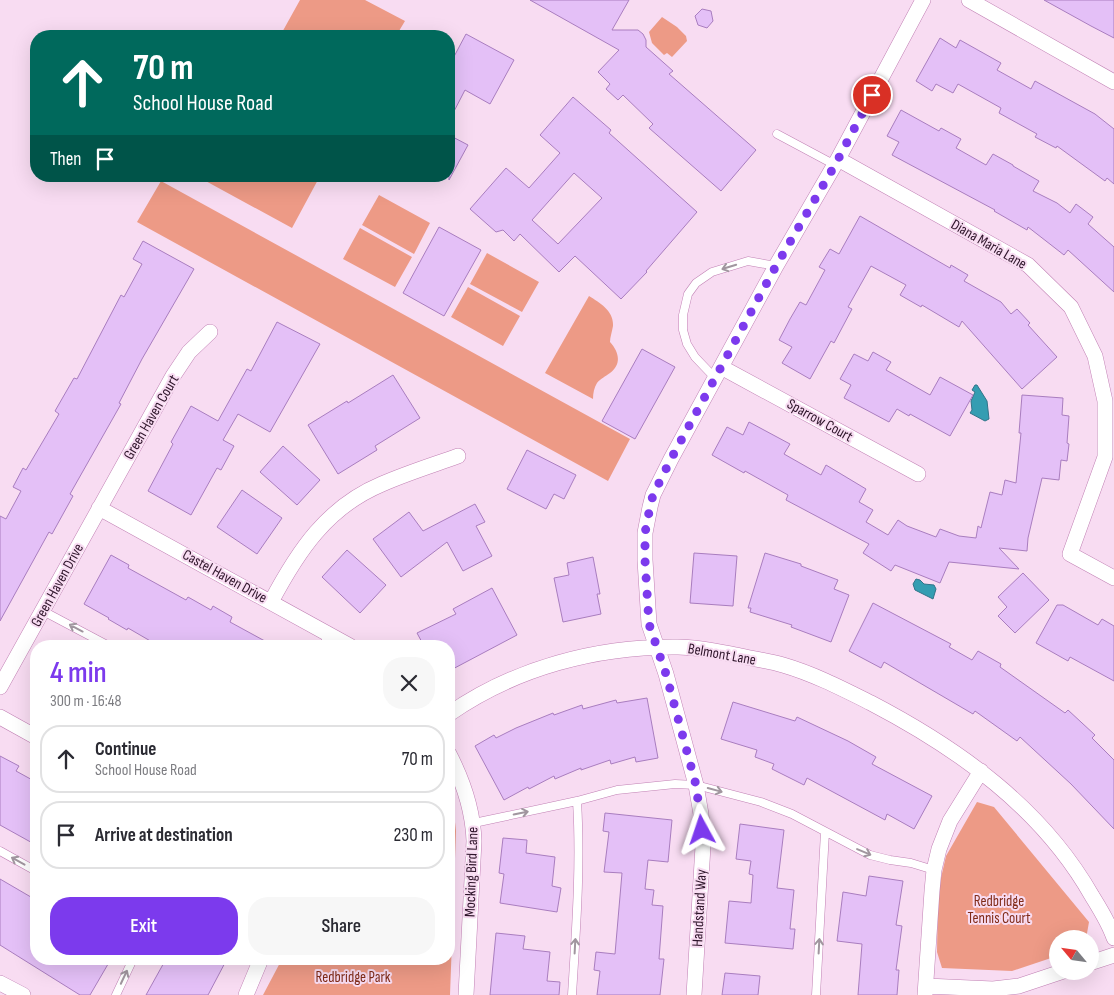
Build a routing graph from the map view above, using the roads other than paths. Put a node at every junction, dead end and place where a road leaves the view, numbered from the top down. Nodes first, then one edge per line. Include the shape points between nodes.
1 (923, 0) edge
2 (969, 0) edge
3 (1114, 82) edge
4 (777, 134) dead end
5 (837, 162) junction
6 (776, 266) junction
7 (210, 332) dead end
8 (718, 373) junction
9 (458, 456) dead end
10 (918, 474) dead end
11 (100, 508) junction
12 (1114, 578) edge
13 (271, 602) junction
14 (43, 611) junction
15 (98, 640) edge
16 (326, 640) edge
17 (656, 647) junction
18 (0, 687) edge
19 (455, 710) edge
20 (0, 718) edge
21 (30, 735) edge
22 (455, 767) edge
23 (981, 771) junction
24 (696, 785) junction
25 (577, 801) junction
26 (474, 823) junction
27 (825, 832) junction
28 (0, 851) edge
29 (30, 868) edge
30 (934, 870) junction
31 (1114, 938) edge
32 (1114, 954) edge
33 (1099, 960) edge
34 (129, 965) edge
35 (258, 965) edge
36 (1049, 978) edge
37 (0, 982) edge
38 (926, 990) edge
39 (1021, 991) edge
40 (23, 995) edge
41 (116, 995) edge
42 (246, 995) edge
43 (466, 995) edge
44 (572, 995) edge
45 (694, 995) edge
46 (816, 995) edge

1 - 5 street, Handstand Way
2 - 3 street
4 - 5 lane
5 - 6 street, Handstand Way
5 - 12 street, Diana Maria Lane via 1028,265 1071,307 1095,356 1105,401 1105,457 1070,554
6 - 8 street, Handstand Way
6 -> 8 lane via 748,261 712,272 696,283 688,294 683,315 687,344 695,357
7 - 11 street, Green Haven Court via 189,352 173,376
8 - 10 street, Sparrow Court
8 - 17 street, Handstand Way via 661,478 650,507 645,533 646,587 649,624
9 - 13 street via 381,484 348,503 306,544
11 - 13 street, Castel Haven Drive
11 - 14 street, Green Haven Drive
13 - 16 street, Castel Haven Drive
15 -> 14 lane
14 - 18 street, Green Haven Drive
17 - 19 street, Belmont Lane via 563,661 486,691
17 - 23 street, Belmont Lane via 719,652 783,666 838,686 901,719
17 - 24 street, Handstand Way
20 - 21 street
22 - 26 street, Mocking Bird Lane
23 - 30 street via 950,821
23 - 31 street, Belmont Lane via 1021,806 1060,848 1082,878
24 - 25 lane via 617,790
24 -> 27 lane via 761,802
24 - 45 street, Handstand Way via 703,846
26 -> 25 lane
44 -> 25 lane via 579,880
26 - 43 street, Mocking Bird Lane
27 -> 30 lane via 870,855
46 -> 27 lane
29 -> 28 lane
30 - 38 street
32 - 33 street
41 -> 34 lane
35 - 42 street
36 - 39 street
37 - 40 street
38 - 39 street

